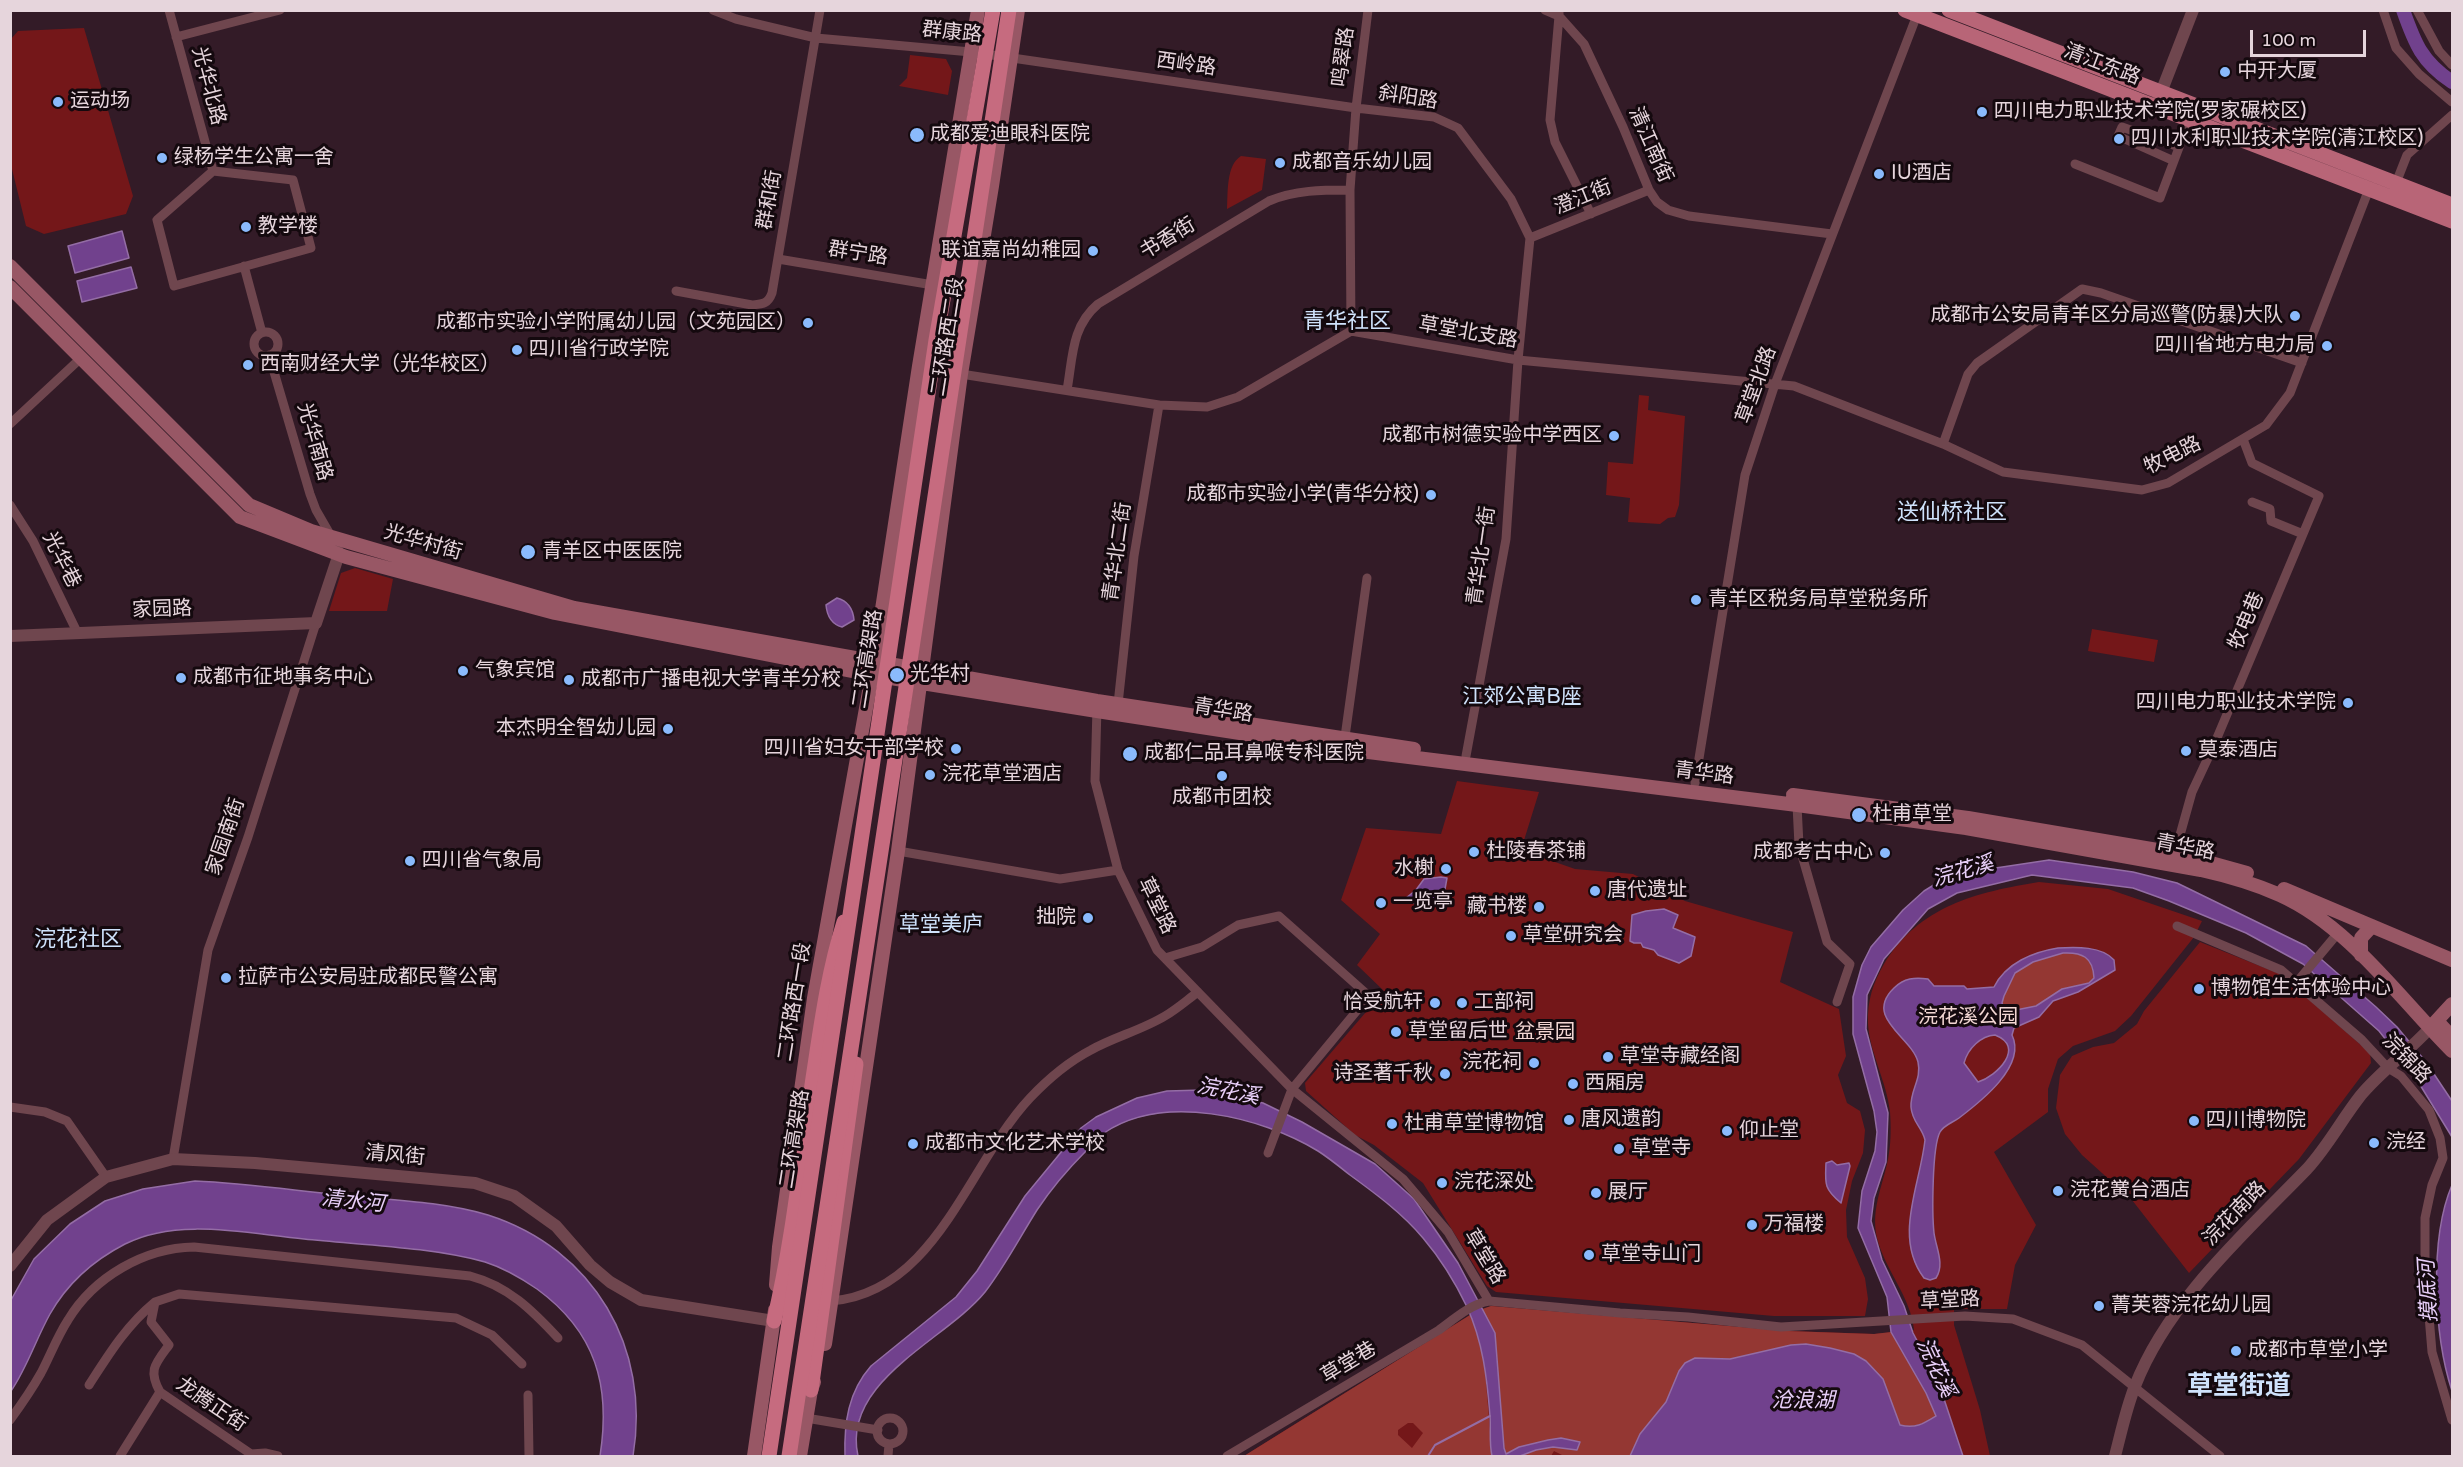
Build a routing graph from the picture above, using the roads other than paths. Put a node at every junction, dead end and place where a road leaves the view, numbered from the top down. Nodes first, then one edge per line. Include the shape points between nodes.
1 (169, 10) edge
2 (280, 10) edge
3 (712, 10) edge
4 (820, 10) edge
5 (978, 10) edge
6 (993, 10) edge
7 (1009, 10) edge
8 (1018, 10) edge
9 (1368, 10) edge
10 (1545, 10) edge
11 (1949, 10) edge
12 (2193, 10) edge
13 (2383, 10) edge
14 (2417, 10) edge
15 (1559, 13) edge
16 (1911, 13) edge
17 (176, 37) junction
18 (816, 38) junction
19 (971, 52) junction
20 (1012, 58) junction
21 (2452, 65) edge
22 (2157, 101) junction
23 (2452, 102) edge
24 (1356, 108) junction
25 (2452, 115) edge
26 (2188, 121) junction
27 (2179, 147) junction
28 (2174, 161) junction
29 (2075, 164) dead end
30 (213, 171) junction
31 (2396, 183) junction
32 (2369, 189) junction
33 (1350, 190) junction
34 (1649, 190) junction
35 (2452, 205) edge
36 (1591, 214) junction
37 (2452, 221) edge
38 (1832, 234) junction
39 (1530, 238) junction
40 (778, 260) junction
41 (10, 266) edge
42 (244, 266) junction
43 (933, 285) junction
44 (10, 287) edge
45 (676, 291) dead end
46 (1351, 331) junction
47 (261, 333) junction
48 (269, 355) junction
49 (81, 358) junction
50 (1518, 360) junction
51 (2302, 363) junction
52 (961, 374) junction
53 (1775, 384) junction
54 (1068, 390) junction
55 (1159, 405) junction
56 (10, 424) edge
57 (2243, 439) junction
58 (1943, 444) junction
59 (2252, 502) dead end
60 (10, 505) edge
61 (2303, 534) junction
62 (331, 536) junction
63 (339, 554) junction
64 (1367, 578) dead end
65 (316, 622) junction
66 (77, 632) junction
67 (10, 636) edge
68 (873, 669) junction
69 (920, 677) junction
70 (1118, 704) junction
71 (1097, 706) junction
72 (1344, 744) junction
73 (1466, 756) junction
74 (1695, 783) junction
75 (1797, 804) junction
76 (898, 851) junction
77 (2175, 853) junction
78 (1118, 870) junction
79 (853, 897) junction
80 (872, 912) junction
81 (2177, 926) dead end
82 (2372, 926) junction
83 (2338, 933) junction
84 (2361, 955) junction
85 (1165, 958) junction
86 (2452, 960) edge
87 (2297, 982) junction
88 (1198, 992) junction
89 (1837, 1002) dead end
90 (2452, 1004) edge
91 (2434, 1025) junction
92 (2452, 1037) edge
93 (2452, 1051) edge
94 (2388, 1068) junction
95 (1292, 1089) junction
96 (10, 1107) edge
97 (1268, 1153) dead end
98 (173, 1159) junction
99 (106, 1177) junction
100 (10, 1266) edge
101 (831, 1301) junction
102 (154, 1302) junction
103 (1485, 1302) junction
104 (134, 1319) junction
105 (774, 1321) junction
106 (151, 1322) junction
107 (558, 1338) dead end
108 (522, 1364) dead end
109 (89, 1384) dead end
110 (2135, 1386) junction
111 (811, 1390) junction
112 (160, 1392) junction
113 (528, 1395) dead end
114 (806, 1418) junction
115 (10, 1420) edge
116 (2452, 1420) edge
117 (878, 1430) junction
118 (889, 1444) junction
119 (252, 1455) edge
120 (120, 1456) edge
121 (278, 1456) edge
122 (529, 1456) edge
123 (754, 1456) edge
124 (769, 1456) edge
125 (789, 1456) edge
126 (800, 1456) edge
127 (888, 1456) edge
128 (1227, 1456) edge
129 (2115, 1456) edge
130 (2220, 1456) edge

1 - 17 street, 光华北路
2 - 17 street
3 - 18 street, 群康路
4 - 18 street, 群和街
5 - 19 main road, 二环路西二段
6 - 79 highway, 二环高架路, bridge via 938,329
7 - 80 highway, bridge
8 - 20 main road, 二环路西二段
9 - 24 street, 鸣翠路
10 - 15 street
11 - 22 main road, 清江东路
12 - 22 street
13 - 23 street via 2396,48
14 - 21 street via 2439,51
15 - 34 street, 清江南街 via 1584,44
15 - 36 street via 1550,120 1555,142
16 - 22 main road, 清江东路
16 - 38 street, 草堂北路
17 - 30 street, 光华北路
18 - 19 street, 群康路
18 - 40 street, 群和街
19 - 20 street, 群康路
19 - 43 main road, 二环路西二段
20 - 24 street, 西岭路
20 - 52 main road, 二环路西二段
22 - 26 main road, 清江东路
22 - 31 main road, 清江东路
24 - 33 street, 斜阳路
24 - 39 street, 斜阳路 via 1434,117 1458,128 1511,199
25 - 31 street via 2407,154
26 - 27 street
26 - 32 main road, 清江东路
27 - 28 street
27 - 28 street via 2122,127 2118,136
28 - 29 street via 2160,198
30 - 42 street via 157,220 174,286
30 - 42 street via 293,180 311,248
31 - 35 main road, 清江东路
32 - 37 main road, 清江东路
32 - 51 street, 牧电路
33 - 46 street, 斜阳路
33 - 54 street, 书香街 via 1305,191 1269,201 1098,304 1080,325 1075,339
34 - 36 street, 澄江街
34 - 38 street, 清江南街 via 1668,210 1689,216
36 - 39 street, 澄江街
38 - 53 street, 草堂北路
39 - 50 street
40 - 43 street, 群宁路
40 - 45 street, 群和街 via 772,293 764,304
41 - 62 main road, 光华村街 via 249,505
42 - 47 street
43 - 68 main road, 二环路西二段
44 - 49 main road, 光华村街
46 - 50 street, 草堂北支路
46 - 55 street via 1231,400 1200,407
47 - 48 street via 254,346 261,355
47 - 48 street via 272,334 277,340 275,351
48 - 62 street, 光华南路 via 310,494
49 - 56 street
49 - 63 main road, 光华村街 via 240,518
50 - 53 street, 草堂北支路
50 - 73 street, 青华北一街 via 1506,539
51 - 57 street, 牧电路 via 2290,393 2266,425
51 - 58 street via 2082,289 1977,363 1968,374
52 - 54 street
52 - 69 main road, 二环路西二段
53 - 58 street, 牧电路 via 1794,386
53 - 74 street, 草堂北路 via 1740,494
54 - 55 street
55 - 70 street, 青华北二街 via 1134,556
57 - 58 street, 牧电路 via 2168,483 2142,490 2003,472
57 - 61 street, 牧电巷 via 2252,463 2319,496
59 - 61 street via 2270,509 2271,521
60 - 66 street, 光华巷 via 33,541
61 - 77 street, 牧电巷 via 2192,792
62 - 63 street
62 - 68 main road, 光华村街 via 574,608
63 - 65 street, 家园南街
63 - 68 main road, 光华村街 via 555,613
64 - 72 street
65 - 66 street, 家园路
65 - 98 street, 家园南街 via 208,950
66 - 67 street, 家园路
68 - 69 main road, 光华村街
68 - 105 main road, 二环路西一段 via 814,998 779,1247
69 - 71 main road, 青华路
69 - 76 main road
70 - 71 main road, 青华路
70 - 72 main road, 青华路
71 - 72 main road, 青华路
71 - 78 street, 草堂路 via 1095,781
72 - 73 main road, 青华路
72 - 75 main road, 青华路
73 - 74 main road, 青华路
74 - 77 main road, 青华路 via 1968,818
75 - 83 main road, 青华路 via 1966,828 2227,876 2281,896
75 - 89 street via 1799,845 1827,942 1850,964
76 - 78 street via 1060,879
76 - 101 main road
77 - 82 main road, 青华路 via 2238,870
78 - 85 street, 草堂路 via 1157,950
79 - 105 highway, bridge via 836,949 823,1010 789,1250
79 - 124 highway, 二环高架路, bridge
80 - 111 highway, bridge via 866,994
80 - 125 highway, bridge
81 - 87 street, 浣锦路 via 2281,970
82 - 84 main road via 2361,938
82 - 86 main road, 青华路
83 - 84 main road, 青华路
83 - 87 street
84 - 91 main road, 青华路
85 - 88 street, 草堂路
85 - 95 street via 1202,947 1238,925 1279,916 1369,996
87 - 94 street, 浣锦路
88 - 95 street, 草堂路
88 - 101 street via 1164,1017 1090,1050 1054,1074 1002,1133 946,1223 917,1259 891,1280 852,1300
90 - 91 main road
91 - 92 main road
91 - 93 main road
91 - 94 street, 浣花南路
94 - 110 street, 浣花南路 via 2361,1095 2308,1167 2223,1252 2158,1340
94 - 116 street, 浣锦路 via 2402,1076 2429,1110 2440,1138 2443,1158 2425,1218 2425,1268 2432,1352
95 - 97 street
95 - 103 street, 草堂路 via 1385,1163 1416,1193 1448,1232
96 - 99 street via 45,1112 67,1121
98 - 99 street, 清风街
98 - 105 street, 清风街 via 475,1183 514,1196 556,1226 610,1282 641,1300
99 - 100 street, 清风街 via 47,1220
101 - 111 main road via 821,1366
102 - 104 street
102 - 106 street
102 - 108 street via 170,1295 192,1294 456,1318 492,1335
103 - 110 street, 草堂路 via 1781,1327 1984,1316 2013,1319 2082,1345
103 - 128 street, 草堂巷
104 - 106 street
104 - 109 street
105 - 123 main road, 二环路西一段
106 - 112 street via 169,1345 153,1369
107 - 115 street via 519,1299 470,1276 180,1247 124,1266 87,1295 67,1320 39,1376
110 - 129 street, 浣花南路
110 - 130 street, 草堂路
111 - 114 main road
112 - 119 street, 龙腾正街
112 - 120 street, 龙腾正街
113 - 122 street
114 - 117 street
114 - 126 main road
117 - 118 street via 880,1438
117 - 118 street via 888,1419 896,1419 901,1425 902,1437
118 - 127 street
119 - 121 street, 龙腾正街

